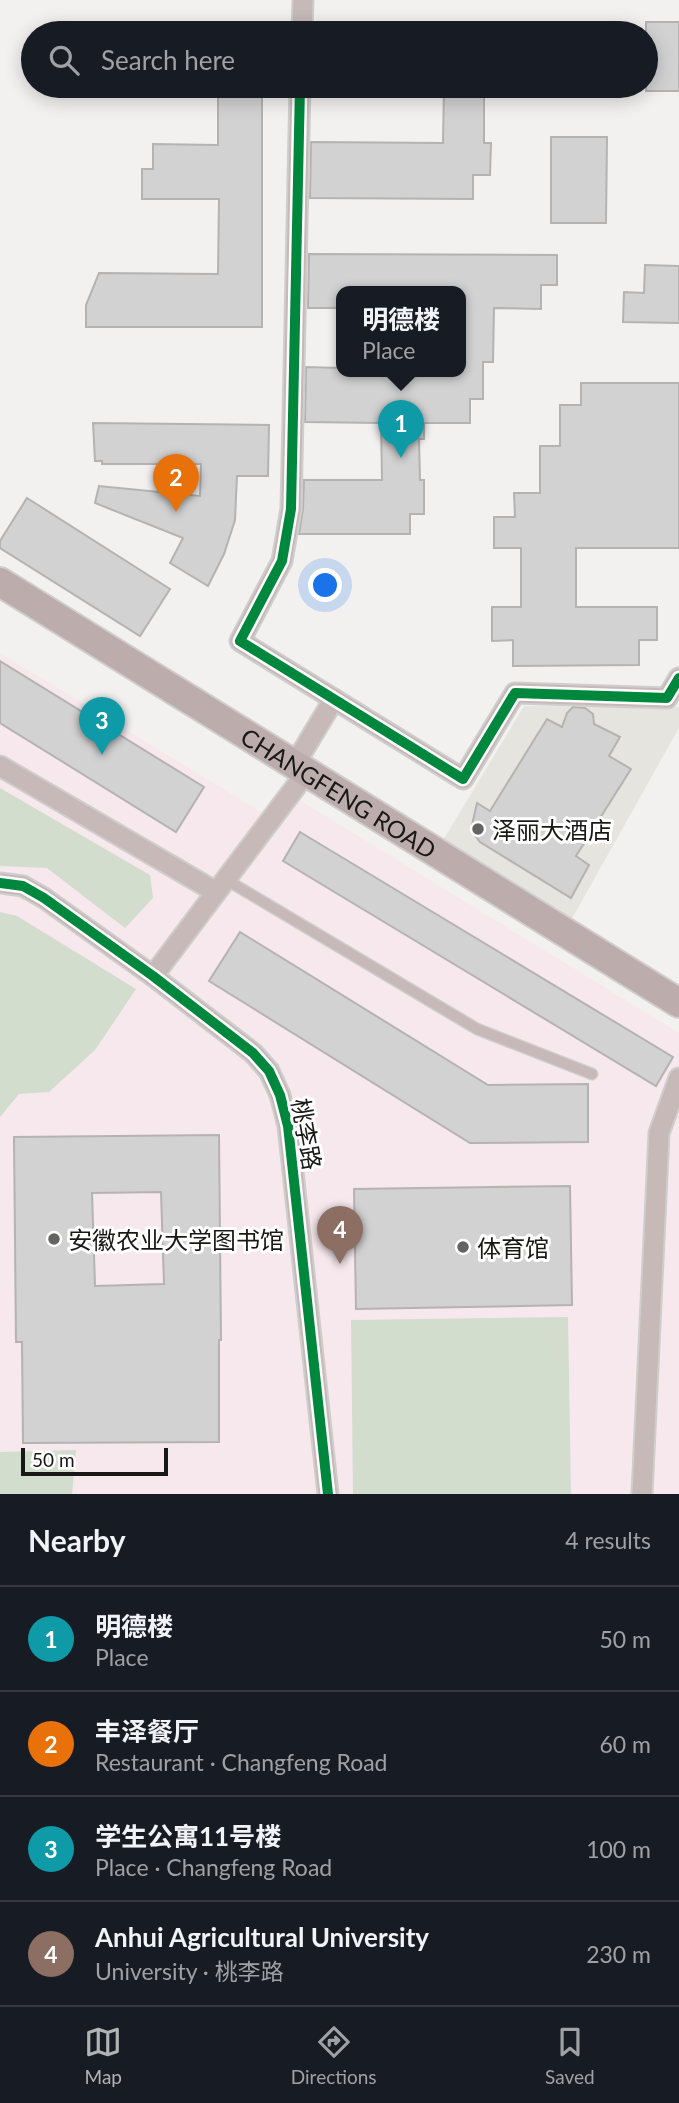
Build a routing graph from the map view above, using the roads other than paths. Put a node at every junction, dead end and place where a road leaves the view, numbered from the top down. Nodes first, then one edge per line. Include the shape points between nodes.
1 (303, 0) edge
2 (302, 21) edge
3 (300, 98) edge
4 (0, 582) edge
5 (0, 603) edge
6 (679, 678) edge
7 (334, 699) junction
8 (0, 766) edge
9 (296, 774) junction
10 (0, 883) edge
11 (220, 886) junction
12 (153, 976) junction
13 (679, 1003) edge
14 (679, 1020) edge
15 (592, 1074) dead end
16 (679, 1078) edge
17 (328, 1494) edge
18 (642, 1494) edge

1 - 2 street
3 - 7 street via 291,509 282,561 240,641
4 - 9 main road, CHANGFENG ROAD
5 - 9 main road, CHANGFENG ROAD
6 - 7 street via 667,698 514,693 463,779
7 - 9 street
8 - 11 street
9 - 11 street
9 - 13 main road, CHANGFENG ROAD
9 - 14 main road, CHANGFENG ROAD
10 - 12 street, 桃李路 via 34,892
11 - 12 street
11 - 15 lane via 477,1029
12 - 17 street, 桃李路 via 253,1053 280,1095 288,1126
16 - 18 street via 659,1133

